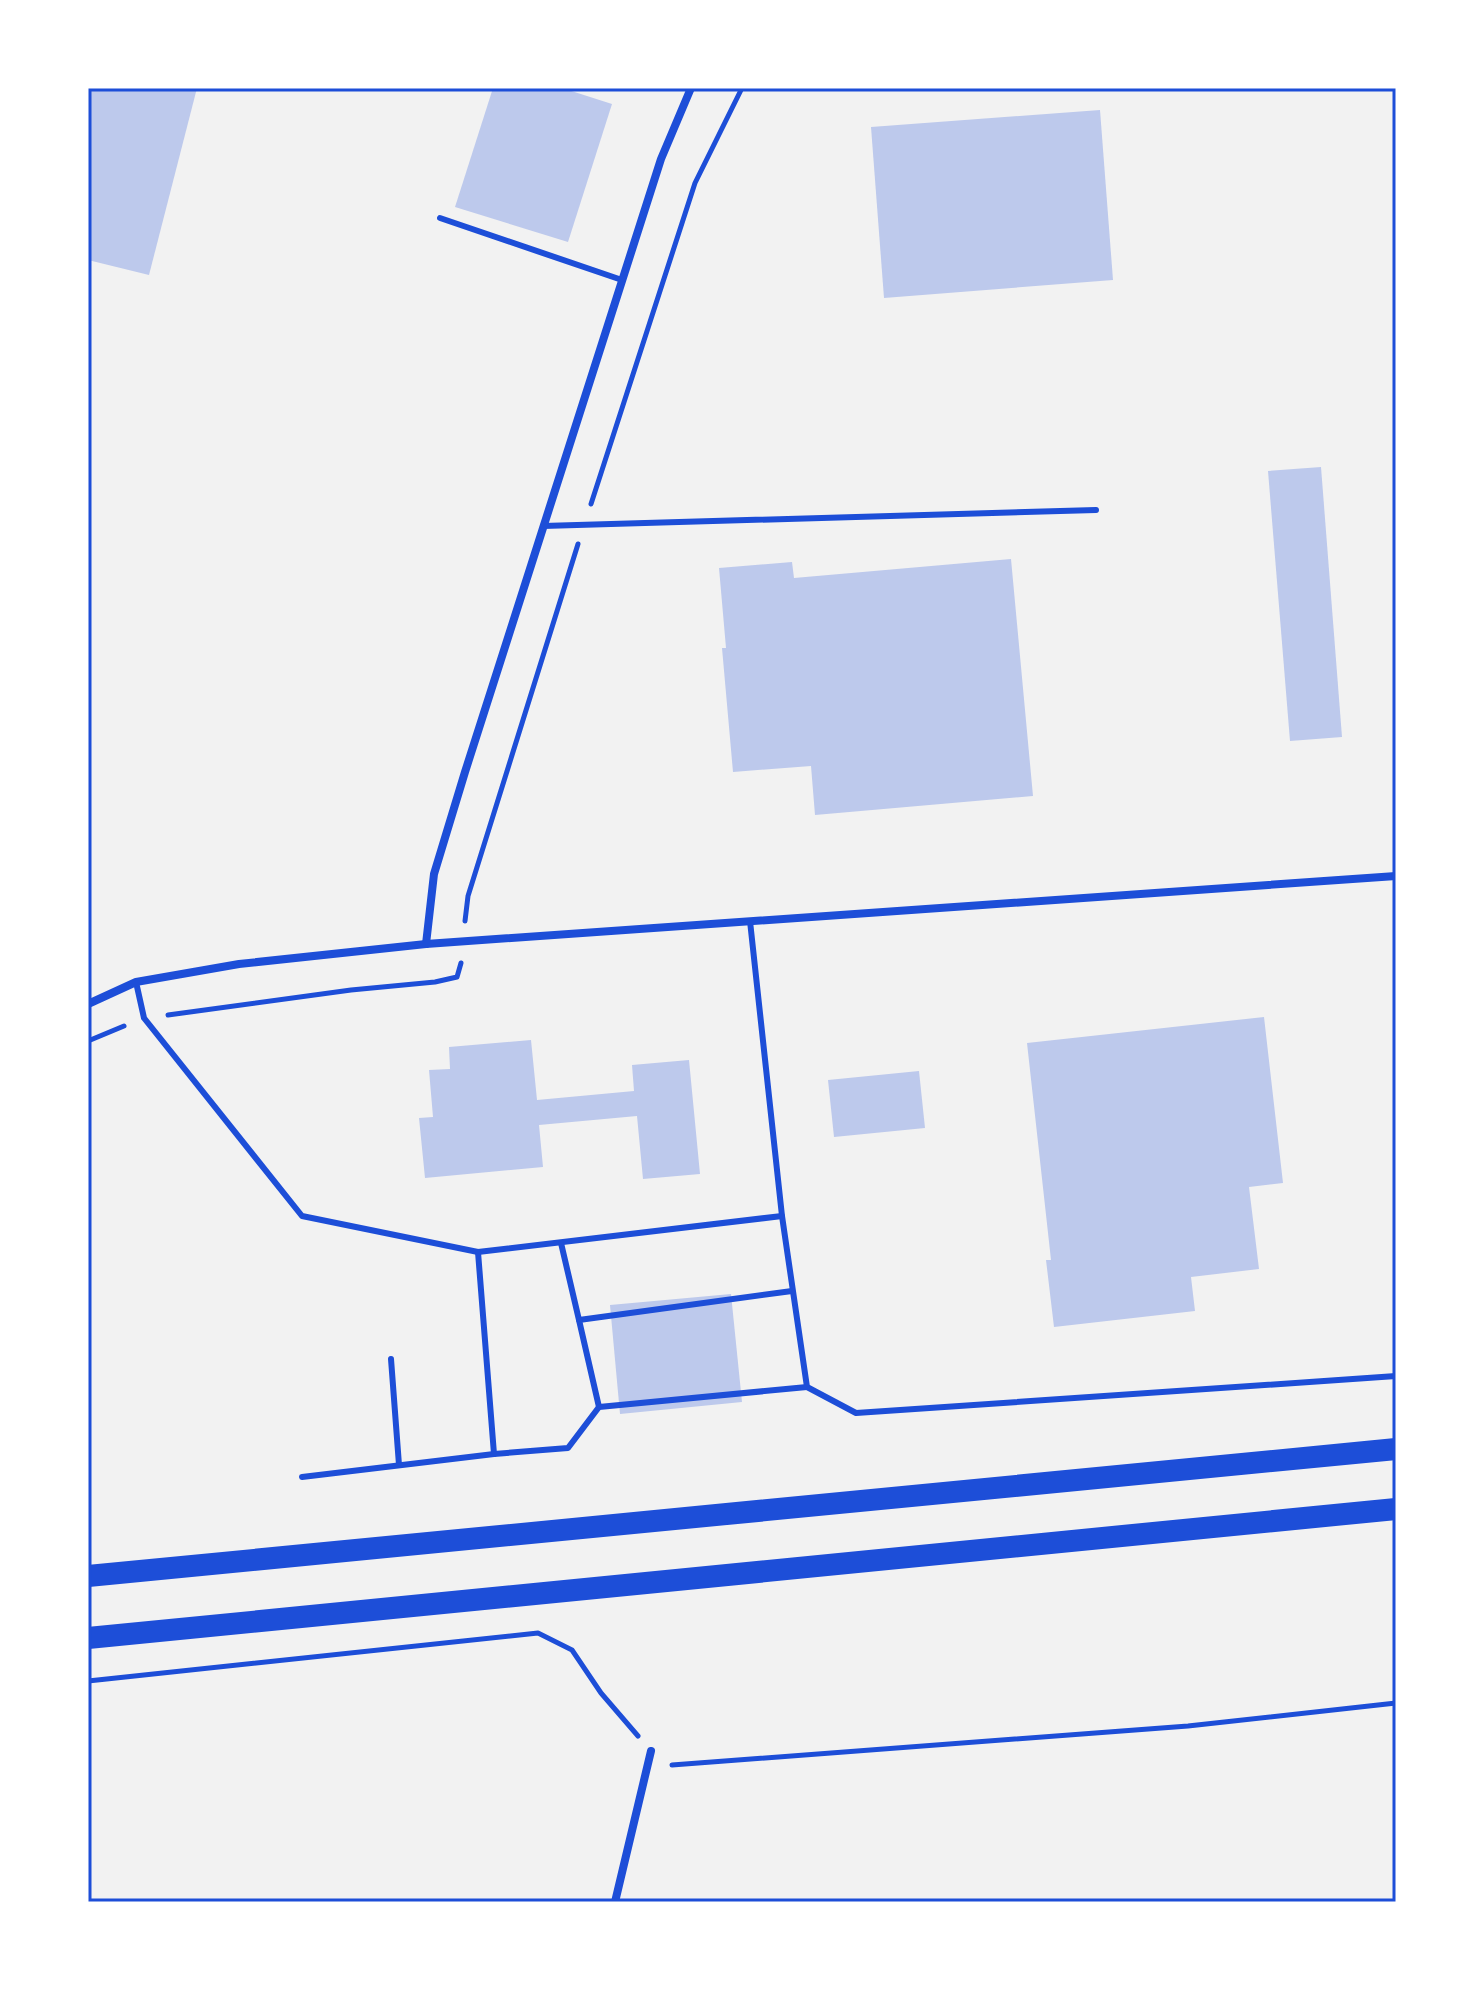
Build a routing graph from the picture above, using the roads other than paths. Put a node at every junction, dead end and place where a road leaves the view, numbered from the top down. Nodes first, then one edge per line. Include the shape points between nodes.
1 (691, 88) edge
2 (440, 218) dead end
3 (622, 280) junction
4 (1096, 510) dead end
5 (543, 526) junction
6 (1396, 876) edge
7 (750, 921) junction
8 (426, 944) junction
9 (136, 982) junction
10 (88, 1004) edge
11 (782, 1216) junction
12 (561, 1243) junction
13 (478, 1252) junction
14 (792, 1291) junction
15 (579, 1320) junction
16 (391, 1359) dead end
17 (1396, 1376) edge
18 (807, 1387) junction
19 (599, 1407) junction
20 (1396, 1449) edge
21 (494, 1454) junction
22 (399, 1465) junction
23 (302, 1477) dead end
24 (1396, 1509) edge
25 (88, 1576) edge
26 (88, 1638) edge
27 (651, 1751) road end
28 (615, 1902) edge

1 - 3 street via 661,159
2 - 3 lane
3 - 5 street
4 - 5 lane
5 - 8 street via 434,874
6 - 7 street
7 - 8 street
7 - 11 lane
8 - 9 street via 239,964
9 - 10 street
9 - 13 lane via 144,1018 302,1216
11 - 12 lane
11 - 14 lane
12 - 13 lane
12 - 15 lane
13 - 21 lane
14 - 15 lane
14 - 18 lane
15 - 19 lane
16 - 22 lane
17 - 18 lane via 856,1413
18 - 19 lane
19 - 21 lane via 568,1448
20 - 25 highway
21 - 22 lane
22 - 23 lane
24 - 26 highway
27 - 28 street

